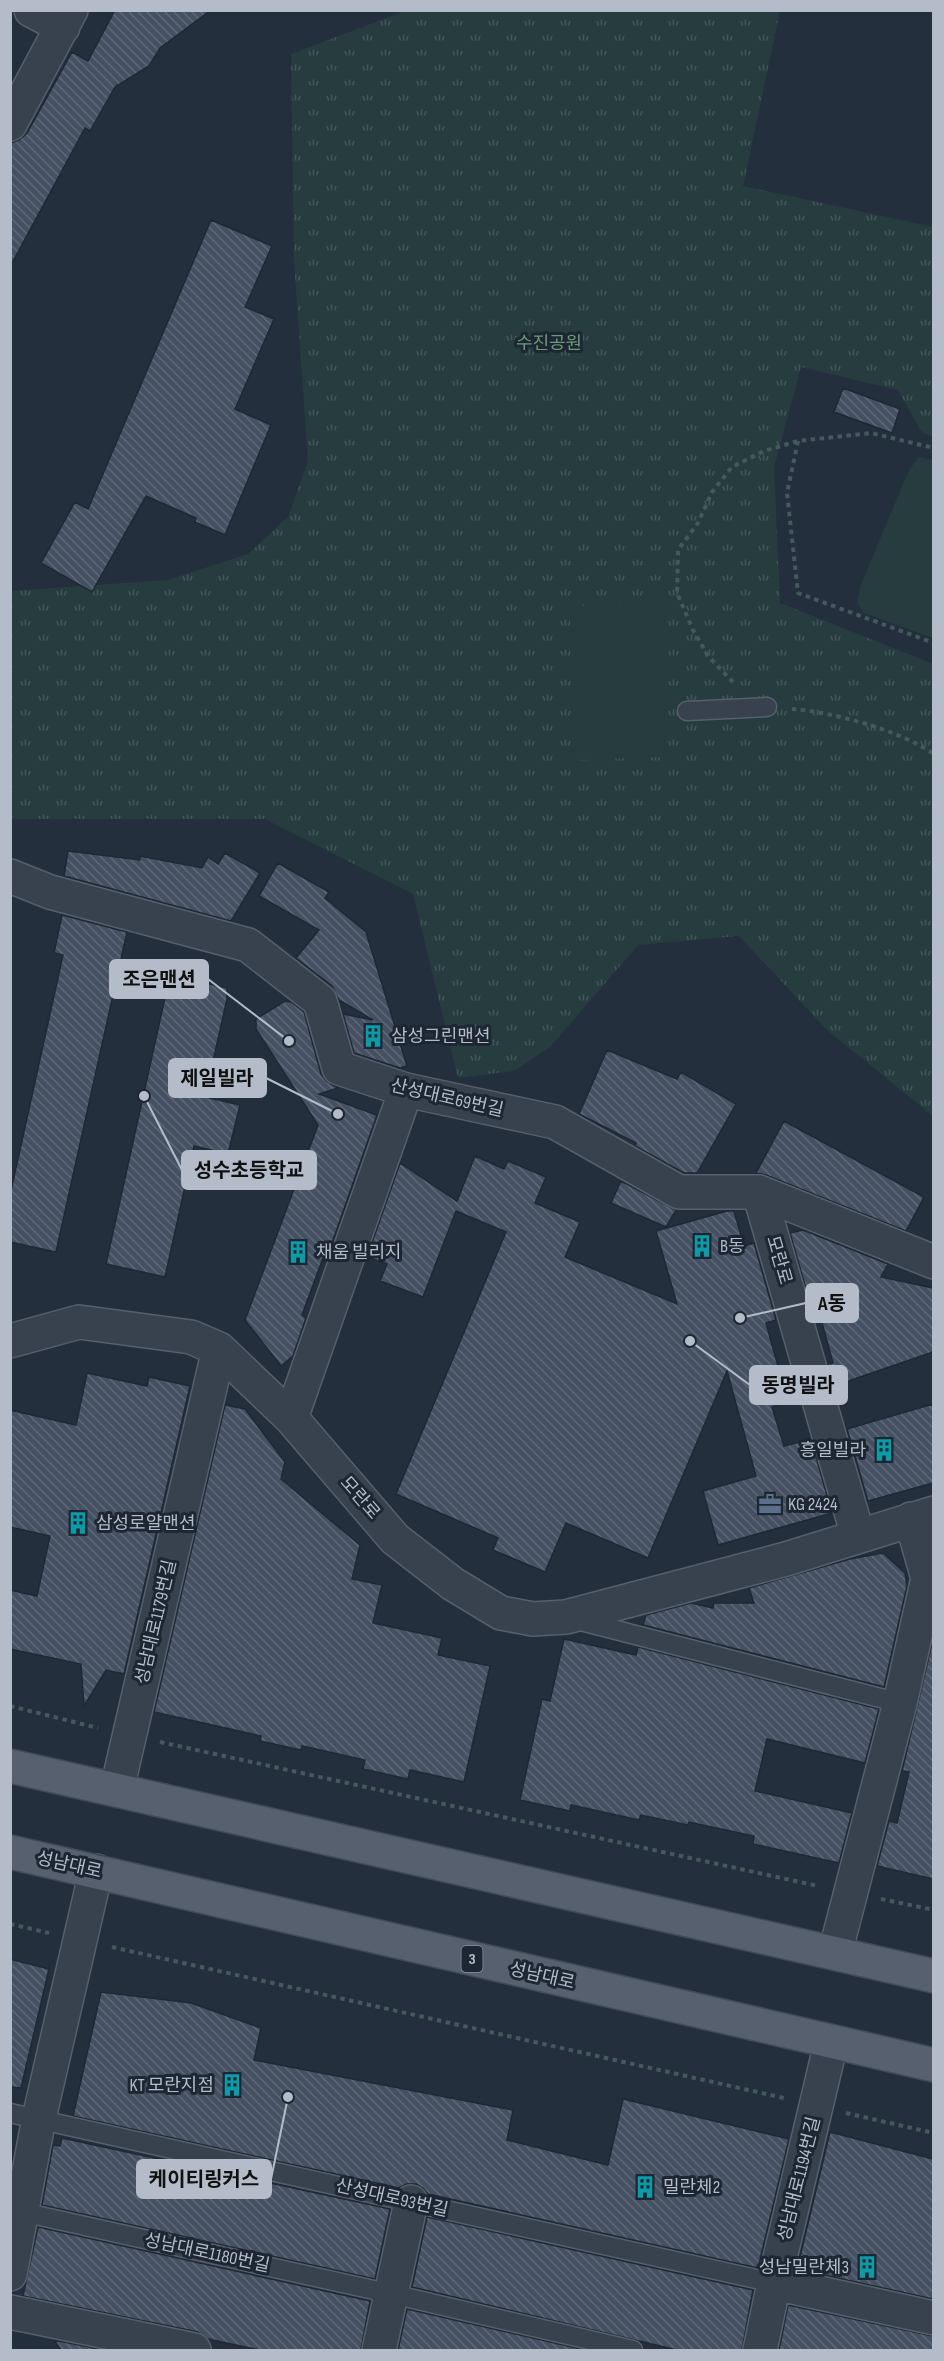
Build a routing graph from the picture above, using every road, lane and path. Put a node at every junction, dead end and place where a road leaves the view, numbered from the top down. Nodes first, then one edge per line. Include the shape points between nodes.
1 (31, 10) edge
2 (67, 19) edge
3 (10, 124) edge
4 (798, 441) junction
5 (933, 448) edge
6 (933, 644) edge
7 (767, 707) junction
8 (687, 711) dead end
9 (933, 754) edge
10 (10, 876) edge
11 (406, 1090) junction
12 (759, 1192) junction
13 (933, 1262) edge
14 (10, 1341) edge
15 (219, 1350) junction
16 (291, 1418) junction
17 (922, 1516) edge
18 (858, 1536) junction
19 (931, 1579) edge
20 (566, 1617) junction
21 (900, 1703) junction
22 (10, 1706) edge
23 (129, 1735) junction
24 (10, 1766) edge
25 (117, 1790) junction
26 (10, 1852) edge
27 (96, 1871) junction
28 (850, 1893) junction
29 (933, 1910) edge
30 (10, 1924) edge
31 (80, 1940) junction
32 (835, 1953) junction
33 (933, 1976) edge
34 (831, 2043) junction
35 (933, 2065) edge
36 (817, 2105) junction
37 (25, 2116) edge
38 (933, 2133) edge
39 (411, 2202) junction
40 (22, 2212) junction
41 (10, 2274) edge
42 (774, 2283) junction
43 (392, 2294) junction
44 (10, 2312) edge
45 (933, 2318) edge
46 (194, 2350) edge
47 (379, 2350) edge
48 (633, 2350) edge
49 (760, 2350) edge

1 - 2 street
2 - 3 street
4 - 5 path via 871,433
4 - 6 path via 787,493 798,593
4 - 7 path via 764,451 732,467 712,492 699,523 678,550 677,593 693,630 708,656 729,680
7 - 8 lane
7 - 9 path via 809,710 854,720
10 - 11 street, 산성대로69번길 via 50,892 248,945 320,1001 339,1068
11 - 12 street, 산성대로69번길 via 555,1122 679,1192
11 - 16 street
12 - 13 street, 산성대로69번길
12 - 18 street, 모란로
14 - 15 street, 모란로 via 79,1322 191,1337
15 - 16 street, 모란로
15 - 23 street, 성남대로1179번길
16 - 20 street, 모란로 via 395,1539 453,1584 501,1613 533,1619
17 - 18 street, 모란로
17 - 19 street
18 - 20 street, 모란로
19 - 21 street
20 - 21 lane, 모란로
21 - 28 street
22 - 23 path
23 - 25 street, 성남대로1179번길
23 - 28 path
24 - 25 main road
25 - 32 main road
26 - 27 main road, 성남대로 / 3
27 - 31 street
27 - 34 main road, 성남대로 / 3
28 - 29 path
28 - 32 street
30 - 31 path
31 - 36 path
31 - 37 street
32 - 33 main road
34 - 35 main road, 성남대로 / 3
34 - 36 street, 성남대로1194번길
36 - 38 path
36 - 42 street, 성남대로1194번길
37 - 39 lane, 산성대로93번길
37 - 40 street
39 - 42 lane, 산성대로93번길
39 - 43 street
40 - 41 street
40 - 43 lane, 성남대로1180번길
42 - 45 street
42 - 49 street, 성남대로1194번길
43 - 47 street
43 - 48 lane
44 - 46 street

